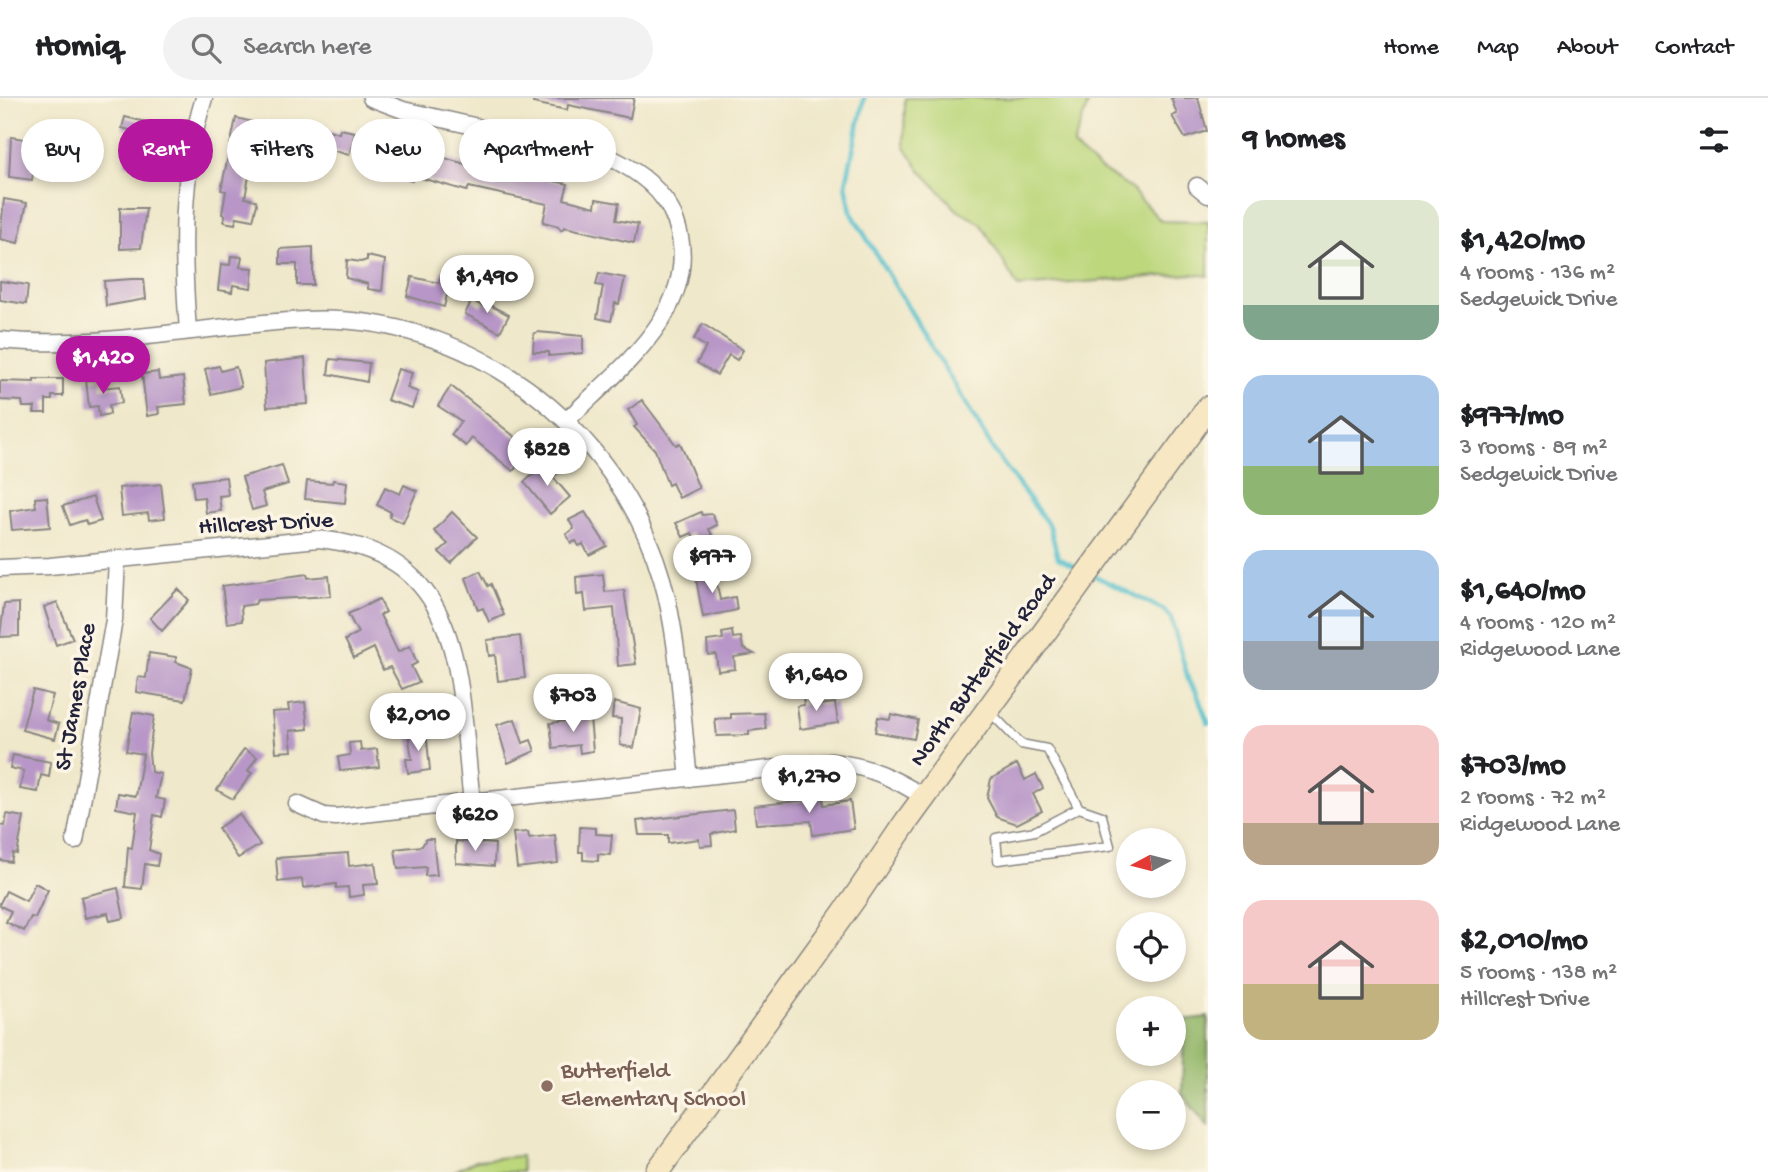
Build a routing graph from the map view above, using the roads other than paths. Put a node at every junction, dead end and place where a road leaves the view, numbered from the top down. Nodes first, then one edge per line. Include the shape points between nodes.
1 (204, 98) edge
2 (371, 98) edge
3 (188, 331) junction
4 (0, 340) edge
5 (1208, 408) edge
6 (566, 421) junction
7 (117, 559) junction
8 (0, 568) edge
9 (988, 710) junction
10 (689, 778) junction
11 (924, 797) junction
12 (472, 802) junction
13 (297, 804) dead end
14 (1079, 808) junction
15 (75, 841) dead end
16 (657, 1172) edge

1 - 3 street via 183,223
2 - 6 street via 403,110 608,157 640,174 666,202 680,235 683,264 678,292 660,324
3 - 4 street via 72,342
3 - 6 street via 315,320 365,322 408,331 451,345 508,374
5 - 9 main road, North Butterfield Road
6 - 10 street via 598,454 626,495 657,563 672,627
7 - 8 street, Hillcrest Drive
7 - 12 street, Hillcrest Drive via 318,539 357,545 391,560 421,585 447,628
7 - 15 street, St James Place via 114,620
9 - 11 main road, North Butterfield Road
9 - 14 lane via 1021,744 1047,749
10 - 11 street via 832,762 890,776
10 - 12 street
11 - 16 main road, North Butterfield Road
12 - 13 street via 335,817
14 - 14 lane via 1102,816 1110,846 998,860 996,838 1035,831

